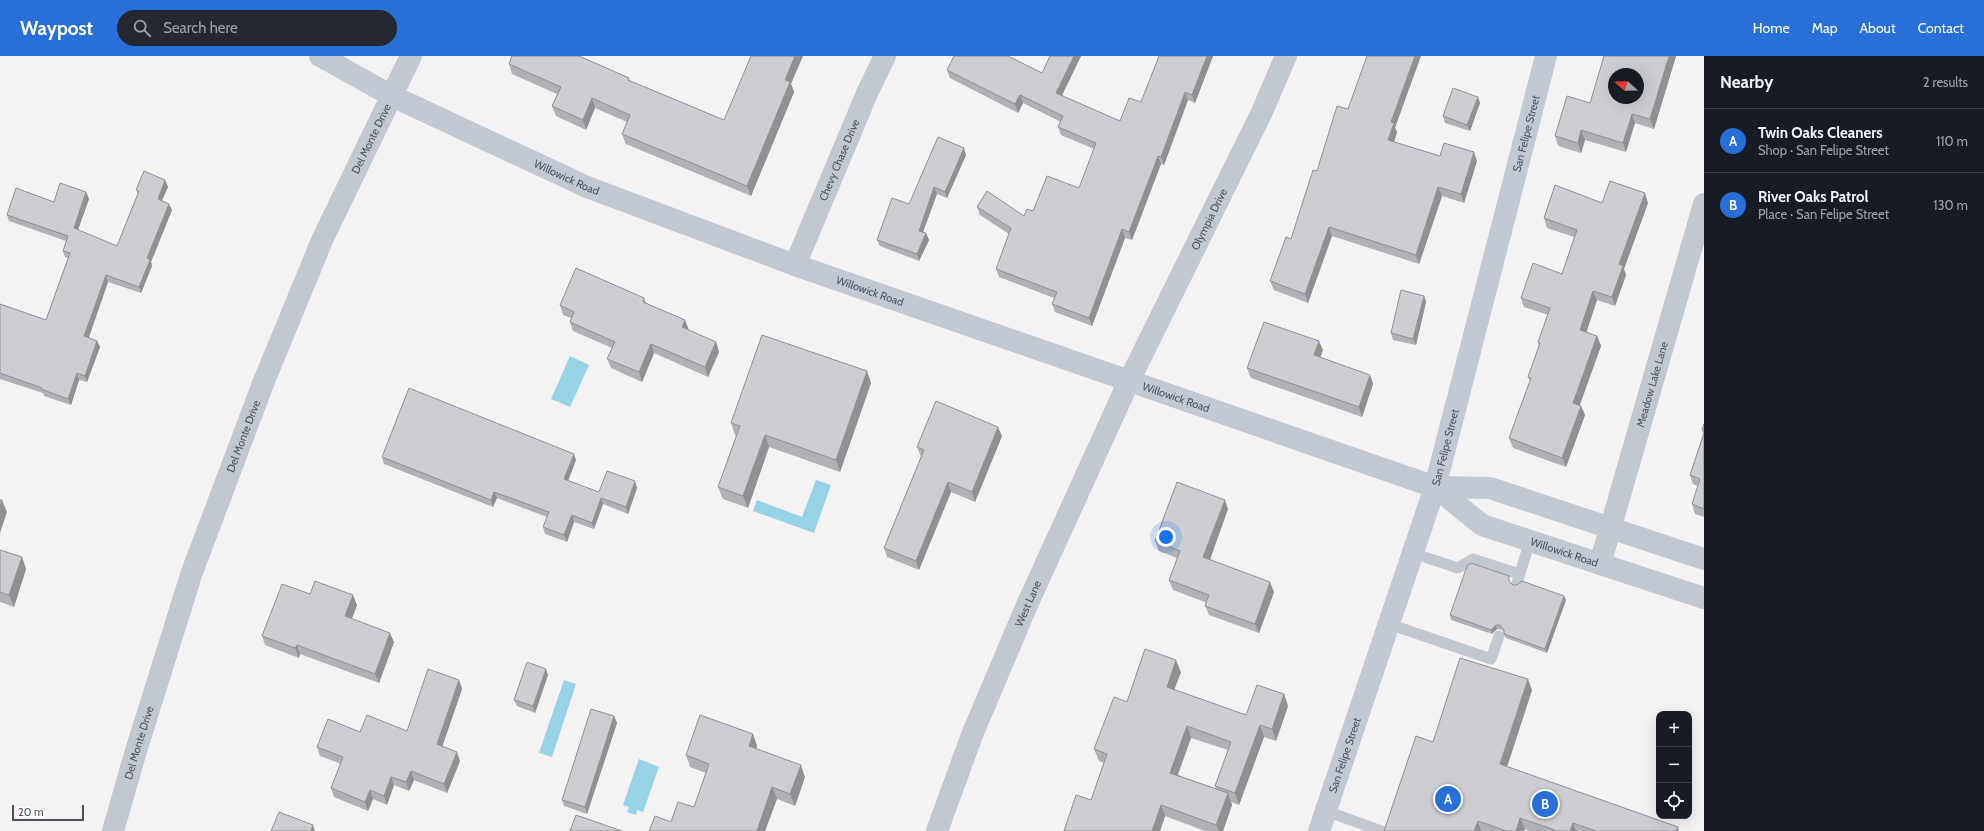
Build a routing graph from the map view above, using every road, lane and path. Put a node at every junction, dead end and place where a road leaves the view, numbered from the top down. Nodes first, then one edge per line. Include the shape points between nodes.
1 (320, 56) edge
2 (411, 56) edge
3 (886, 56) edge
4 (1286, 56) edge
5 (1546, 56) edge
6 (392, 96) junction
7 (1704, 204) edge
8 (795, 264) junction
9 (1129, 381) junction
10 (1435, 487) junction
11 (1612, 528) junction
12 (1530, 541) junction
13 (1412, 553) junction
14 (1704, 559) edge
15 (1600, 564) junction
16 (1704, 598) edge
17 (1388, 624) junction
18 (1499, 636) dead end
19 (1323, 821) edge
20 (113, 831) edge
21 (938, 831) edge
22 (1382, 831) edge

1 - 6 main road, Willowick Road
2 - 6 street, Del Monte Drive
3 - 8 street, Chevy Chase Drive via 868,91
4 - 9 street, Olympia Drive via 1261,114
5 - 10 main road, San Felipe Street
6 - 8 main road, Willowick Road via 587,188
6 - 20 street, Del Monte Drive via 323,238 261,389 192,572
7 - 11 street, Meadow Lake Lane
8 - 9 main road, Willowick Road
9 - 10 main road, Willowick Road
9 - 21 street, West Lane via 1027,605 972,735
10 - 11 main road, Willowick Road via 1490,488
10 - 12 main road, Willowick Road via 1482,525
10 - 13 main road, San Felipe Street
11 - 14 main road, Willowick Road
11 - 15 street, Meadow Lake Lane
12 - 13 lane via 1518,579 1473,559 1458,568
12 - 15 main road, Willowick Road
13 - 17 main road, San Felipe Street
15 - 16 main road, Willowick Road
17 - 18 lane via 1491,659
17 - 19 main road, San Felipe Street
19 - 22 lane

